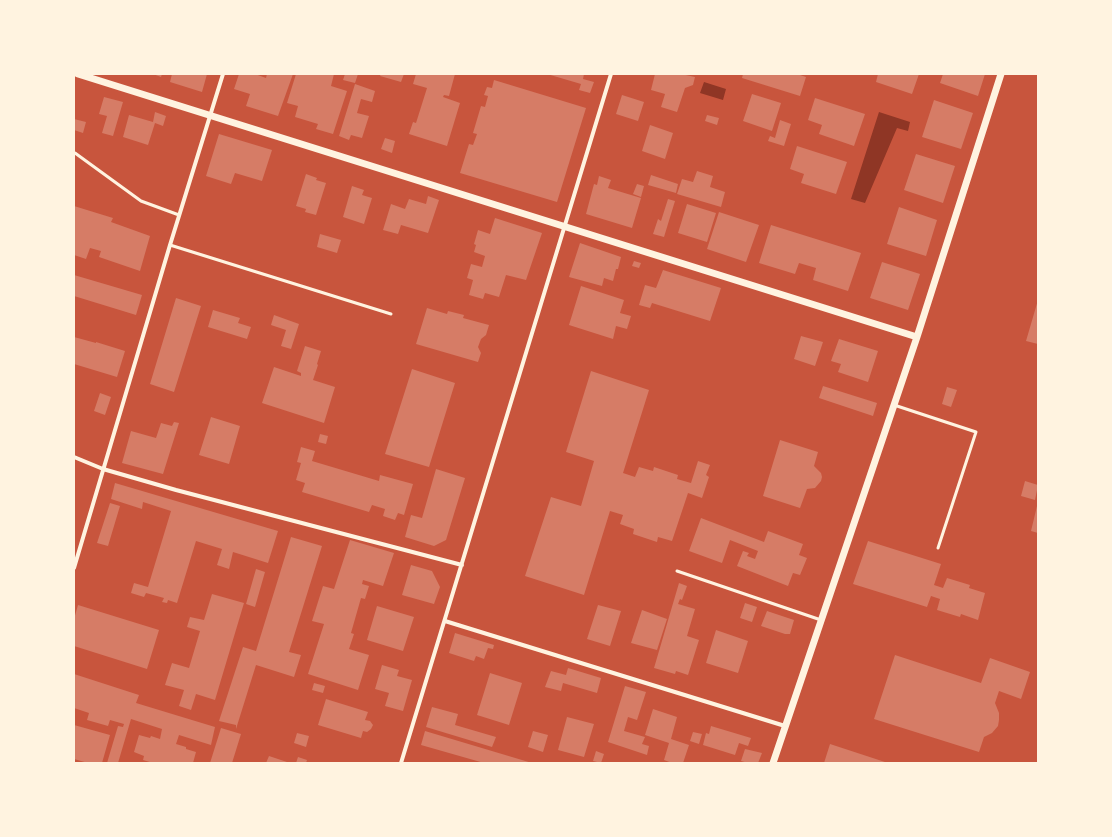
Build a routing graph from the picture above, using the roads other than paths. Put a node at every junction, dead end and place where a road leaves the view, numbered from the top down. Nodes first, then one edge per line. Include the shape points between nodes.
1 (78, 74) edge
2 (223, 74) edge
3 (611, 74) edge
4 (1001, 74) edge
5 (210, 115) junction
6 (75, 153) edge
7 (179, 214) junction
8 (565, 226) junction
9 (170, 245) junction
10 (391, 314) dead end
11 (917, 336) junction
12 (894, 405) junction
13 (74, 457) edge
14 (103, 469) junction
15 (938, 548) dead end
16 (462, 565) junction
17 (74, 568) edge
18 (677, 571) dead end
19 (445, 620) junction
20 (821, 620) junction
21 (785, 726) junction
22 (401, 763) edge
23 (773, 763) edge

1 - 5 street
2 - 5 street
3 - 8 street
4 - 11 street
5 - 7 street
5 - 8 street
6 - 7 lane via 142,201
7 - 9 street
8 - 11 street
8 - 16 street
9 - 10 lane
9 - 14 street
11 - 12 street
12 - 15 lane via 976,432
12 - 20 street
13 - 14 street
14 - 16 street
14 - 17 street
16 - 19 street
18 - 20 lane
19 - 21 street
19 - 22 street
20 - 21 street
21 - 23 street

